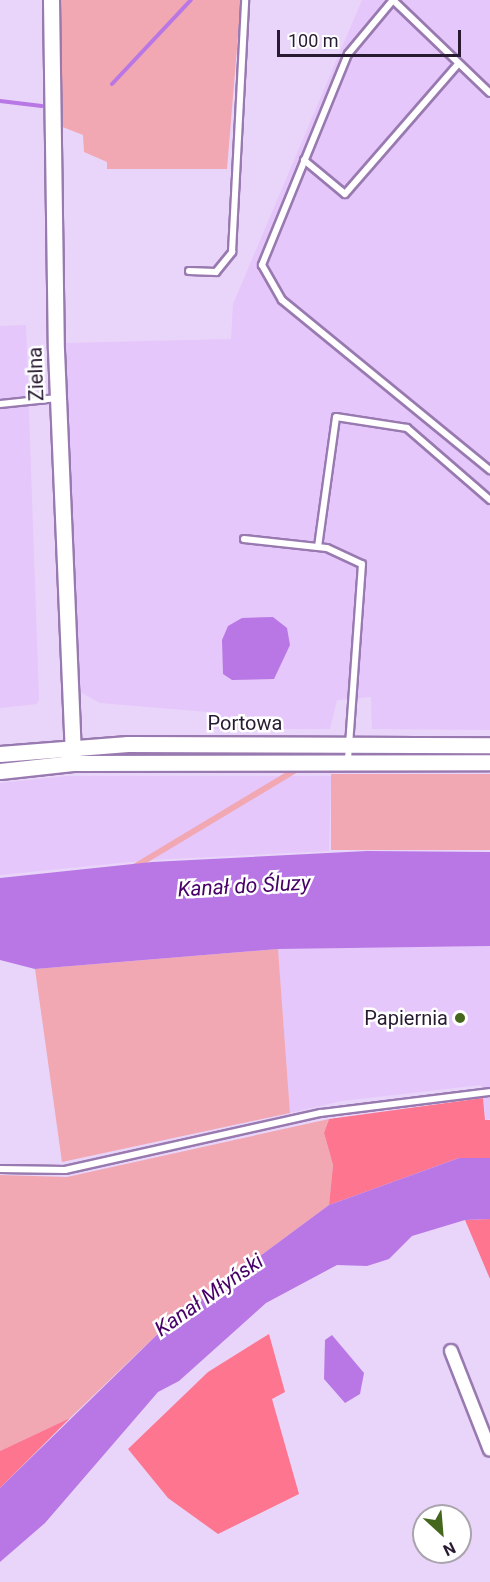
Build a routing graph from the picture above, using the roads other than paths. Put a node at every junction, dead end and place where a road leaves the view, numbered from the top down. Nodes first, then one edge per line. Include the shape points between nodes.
1 (51, 0) edge
2 (244, 0) edge
3 (393, 0) edge
4 (458, 64) junction
5 (490, 93) edge
6 (304, 160) junction
7 (189, 272) dead end
8 (58, 398) junction
9 (0, 404) edge
10 (490, 470) edge
11 (490, 500) edge
12 (244, 539) dead end
13 (318, 547) junction
14 (490, 745) edge
15 (72, 746) junction
16 (348, 752) junction
17 (0, 754) edge
18 (490, 762) edge
19 (73, 763) junction
20 (0, 771) edge
21 (490, 1092) edge
22 (0, 1169) edge
23 (451, 1351) dead end
24 (490, 1450) edge

1 - 8 street, Zielna
2 - 7 lane via 232,252 216,272
3 - 4 lane
3 - 6 lane via 348,54
4 - 5 lane
4 - 6 lane via 345,194
6 - 10 lane via 262,265 282,300
8 - 9 lane
8 - 15 street, Zielna
11 - 13 lane via 407,428 336,417
12 - 13 lane
13 - 16 lane via 362,564
14 - 16 street, Portowa
15 - 16 street, Portowa
15 - 17 street, Portowa
15 - 19 street, Zielna
16 - 18 street, Portowa
16 - 19 street, Portowa
19 - 20 street, Portowa
21 - 22 lane via 321,1113 65,1170
23 - 24 street

